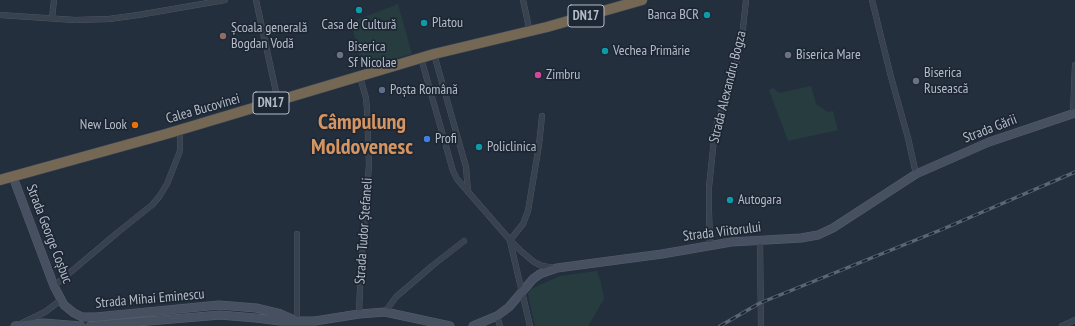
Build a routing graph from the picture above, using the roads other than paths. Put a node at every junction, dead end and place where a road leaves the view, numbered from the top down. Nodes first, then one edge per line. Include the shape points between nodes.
1 (54, 0) edge
2 (225, 0) edge
3 (256, 0) edge
4 (523, 0) edge
5 (638, 0) edge
6 (746, 0) edge
7 (872, 0) edge
8 (0, 15) edge
9 (52, 18) junction
10 (530, 32) junction
11 (434, 54) junction
12 (421, 58) junction
13 (1075, 65) edge
14 (360, 77) junction
15 (278, 101) junction
16 (1074, 114) edge
17 (542, 116) dead end
18 (180, 130) junction
19 (916, 174) junction
20 (13, 176) junction
21 (0, 180) edge
22 (468, 192) junction
23 (297, 234) dead end
24 (510, 240) junction
25 (760, 240) junction
26 (464, 241) dead end
27 (710, 245) junction
28 (557, 268) junction
29 (54, 286) junction
30 (522, 290) junction
31 (61, 300) junction
32 (385, 312) junction
33 (359, 314) junction
34 (497, 316) junction
35 (1075, 320) edge
36 (297, 321) junction
37 (315, 324) edge
38 (15, 326) edge
39 (81, 326) edge
40 (90, 326) edge
41 (450, 326) edge
42 (473, 326) edge
43 (500, 326) edge
44 (530, 326) edge
45 (761, 326) edge
46 (1062, 326) edge

1 - 9 street
2 - 9 street via 116,18
3 - 15 street
4 - 10 street
5 - 10 highway, DN17
6 - 27 street, Strada Alexandru Bogza via 736,65 715,130 709,187
7 - 19 street
8 - 9 street
10 - 11 highway, Calea Bucovinei / DN17
11 - 12 highway, Calea Bucovinei / DN17
11 - 22 street via 466,167
12 - 14 highway, Calea Bucovinei / DN17
12 - 22 street via 453,171
13 - 16 street
14 - 15 highway, Calea Bucovinei / DN17
14 - 33 street, Strada Tudor Ștefaneli via 366,104 369,165
15 - 18 highway, Calea Bucovinei / DN17
16 - 19 street, Strada Gării via 989,142
17 - 24 street via 528,211 523,224
18 - 20 highway, Calea Bucovinei / DN17
18 - 29 street via 180,151 159,197
19 - 25 street, Strada Viitorului via 818,235
20 - 21 highway, Calea Bucovinei / DN17
20 - 29 street, Strada George Coșbuc
22 - 24 street
23 - 36 street
24 - 28 street via 534,262
24 - 30 street
25 - 27 street, Strada Viitorului
25 - 45 street
26 - 32 street via 396,297
27 - 28 street, Strada Viitorului
28 - 30 street, Strada Viitorului via 540,274
29 - 31 street, Strada George Coșbuc
30 - 34 street via 509,307
30 - 44 street
31 - 36 street, Strada Mihai Eminescu via 69,310 88,318 219,305 256,308
31 - 38 street, Strada Mihai Eminescu via 45,312
32 - 33 street, Strada Mihai Eminescu
32 - 41 street, Strada Mihai Eminescu
33 - 37 street, Strada Mihai Eminescu
34 - 42 street
34 - 43 street
35 - 46 street
36 - 37 street, Strada Mihai Eminescu
36 - 40 street, Strada Mihai Eminescu via 280,322 220,315
38 - 39 street, Strada Mihai Eminescu via 43,323

